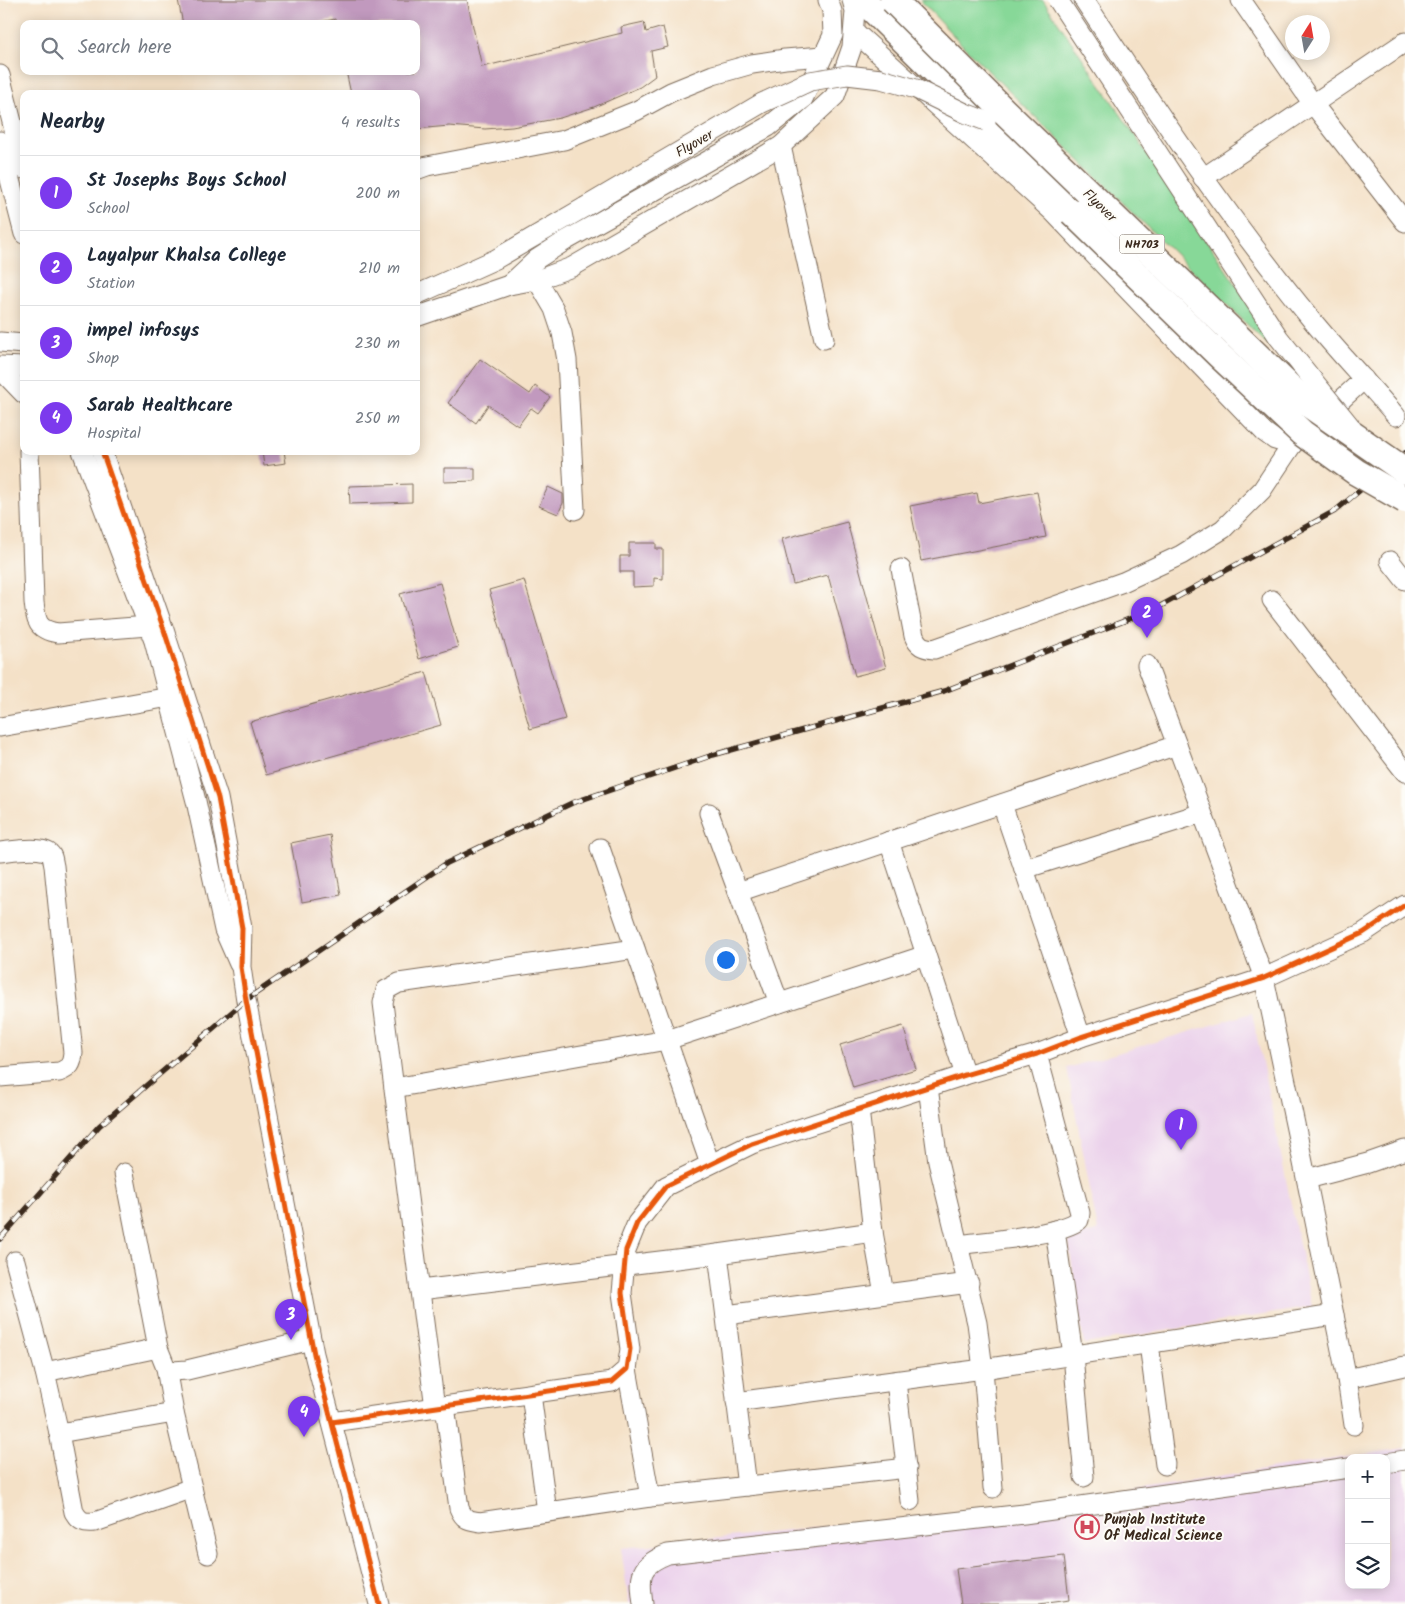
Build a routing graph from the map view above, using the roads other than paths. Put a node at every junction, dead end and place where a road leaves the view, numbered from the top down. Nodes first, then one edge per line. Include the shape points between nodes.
1 (828, 0) edge
2 (852, 0) edge
3 (863, 0) edge
4 (893, 0) edge
5 (1058, 0) edge
6 (1084, 0) edge
7 (1241, 0) edge
8 (854, 31) junction
9 (1405, 42) edge
10 (823, 56) junction
11 (0, 75) edge
12 (1313, 104) junction
13 (986, 121) junction
14 (0, 141) edge
15 (782, 146) junction
16 (20, 153) edge
17 (420, 169) edge
18 (1203, 178) junction
19 (20, 218) edge
20 (1405, 222) edge
21 (537, 280) junction
22 (510, 285) junction
23 (420, 293) edge
24 (420, 316) edge
25 (824, 339) dead end
26 (0, 342) edge
27 (20, 344) edge
28 (0, 367) edge
29 (20, 367) edge
30 (1364, 379) junction
31 (20, 390) edge
32 (1396, 416) dead end
33 (1360, 440) junction
34 (1292, 445) junction
35 (29, 455) edge
36 (81, 455) edge
37 (103, 455) edge
38 (1405, 471) edge
39 (1405, 500) edge
40 (575, 510) dead end
41 (1390, 561) dead end
42 (901, 568) dead end
43 (1405, 580) edge
44 (1272, 600) dead end
45 (148, 626) junction
46 (1147, 665) dead end
47 (177, 696) junction
48 (0, 727) edge
49 (1177, 745) junction
50 (1405, 772) edge
51 (1002, 804) junction
52 (709, 813) dead end
53 (1202, 813) junction
54 (889, 841) junction
55 (600, 848) dead end
56 (0, 852) edge
57 (1024, 869) junction
58 (738, 892) junction
59 (1405, 905) edge
60 (635, 949) junction
61 (926, 955) junction
62 (1264, 978) junction
63 (779, 1003) junction
64 (1081, 1038) junction
65 (667, 1040) junction
66 (1037, 1054) junction
67 (965, 1075) junction
68 (0, 1077) edge
69 (928, 1086) junction
70 (394, 1088) junction
71 (859, 1109) junction
72 (1405, 1150) edge
73 (710, 1164) junction
74 (124, 1173) dead end
75 (1307, 1179) junction
76 (1055, 1230) junction
77 (873, 1232) junction
78 (959, 1245) junction
79 (718, 1254) junction
80 (15, 1261) dead end
81 (625, 1265) junction
82 (969, 1283) junction
83 (420, 1290) junction
84 (884, 1294) junction
85 (726, 1315) junction
86 (1334, 1315) junction
87 (311, 1340) junction
88 (1149, 1344) junction
89 (158, 1348) junction
90 (1073, 1356) junction
91 (1405, 1366) edge
92 (166, 1368) junction
93 (983, 1369) junction
94 (627, 1370) junction
95 (45, 1372) junction
96 (1347, 1379) junction
97 (896, 1381) junction
98 (531, 1394) junction
99 (736, 1402) junction
100 (440, 1407) junction
101 (174, 1413) junction
102 (332, 1422) junction
103 (1354, 1426) dead end
104 (60, 1433) junction
105 (1405, 1460) edge
106 (1390, 1462) edge
107 (1165, 1465) dead end
108 (907, 1468) junction
109 (1345, 1469) edge
110 (1084, 1477) dead end
111 (747, 1486) junction
112 (192, 1488) junction
113 (992, 1488) dead end
114 (650, 1498) junction
115 (910, 1501) dead end
116 (547, 1512) junction
117 (208, 1554) dead end
118 (379, 1604) edge
119 (643, 1604) edge

1 - 10 street via 832,11 832,35
2 - 8 street
3 - 13 highway, Flyover / NH703
4 - 33 highway, Flyover / NH703, bridge via 1004,112 1304,401
5 - 33 street, Flyover, bridge via 1278,338
6 - 18 street
7 - 12 street
8 - 15 street via 852,47 835,96
8 - 34 street via 1053,212 1264,432 1275,440
9 - 12 street
10 - 17 street via 752,64 713,75 564,140
10 - 22 street via 803,99 768,127 565,241 537,259
11 - 16 street
12 - 18 street
12 - 20 street
13 - 23 street, Flyover, bridge via 916,89 881,79 847,74 810,80 762,103 496,259
13 - 39 highway, Flyover / NH703, bridge via 1072,212 1302,433 1356,472
14 - 19 street
15 - 21 street via 572,267
15 - 25 street
18 - 30 street via 1311,319
21 - 22 street
21 - 40 street via 554,309 567,360
22 - 24 street
26 - 27 street
28 - 29 street
28 - 31 street
30 - 32 street
30 - 34 street
33 - 38 highway, Flyover / NH703, bridge
34 - 42 street via 1262,490 1223,529 1182,555 1123,582 934,649 917,644
35 - 45 street via 34,602 40,626 48,632 58,633
36 - 45 street
37 - 47 street
41 - 43 street
44 - 50 street
45 - 47 street
46 - 49 street
47 - 48 street
47 - 87 street via 224,930 241,967
49 - 51 street
49 - 53 street
51 - 54 street
51 - 57 street
52 - 58 street
53 - 57 street
53 - 62 street
54 - 58 street
54 - 61 street
55 - 60 street
56 - 68 street via 39,849 51,855 73,1053 68,1068 59,1072
57 - 64 street
58 - 63 street
59 - 62 street via 1363,933
60 - 65 street
60 - 70 street via 399,983 386,990 383,1003
61 - 63 street
61 - 67 street
62 - 64 street
62 - 75 street
63 - 65 street
64 - 66 street
65 - 70 street
65 - 73 street
66 - 67 street
66 - 76 street via 1080,1213 1079,1220 1073,1225
67 - 69 street
69 - 71 street
69 - 78 street via 938,1162
70 - 83 street
71 - 73 street via 752,1144
71 - 77 street
72 - 75 street
73 - 81 street via 666,1186 637,1222 626,1250
74 - 89 street
75 - 86 street
76 - 78 street
76 - 90 street
77 - 79 street
77 - 84 street
78 - 82 street
79 - 81 street
79 - 85 street
80 - 95 street
81 - 83 street
81 - 94 street via 622,1293 630,1349
82 - 84 street
82 - 93 street
83 - 100 street
84 - 85 street
85 - 99 street
86 - 88 street
86 - 96 street
87 - 92 street via 187,1370
87 - 102 street
88 - 90 street
88 - 107 street
89 - 92 street
89 - 95 street
90 - 93 street
90 - 110 street
91 - 96 street
92 - 101 street
93 - 97 street
93 - 113 street
94 - 98 street via 612,1382
94 - 114 street
95 - 104 street
96 - 103 street
97 - 99 street
97 - 108 street
98 - 100 street
98 - 116 street
99 - 111 street
100 - 102 street
100 - 116 street via 462,1516 480,1522
101 - 104 street
101 - 112 street
102 - 118 street
104 - 112 street via 74,1512 78,1520 85,1523
105 - 106 street
108 - 111 street
108 - 115 street
109 - 119 street via 1024,1514 668,1554 652,1560 642,1572
111 - 114 street
112 - 117 street
114 - 116 street

